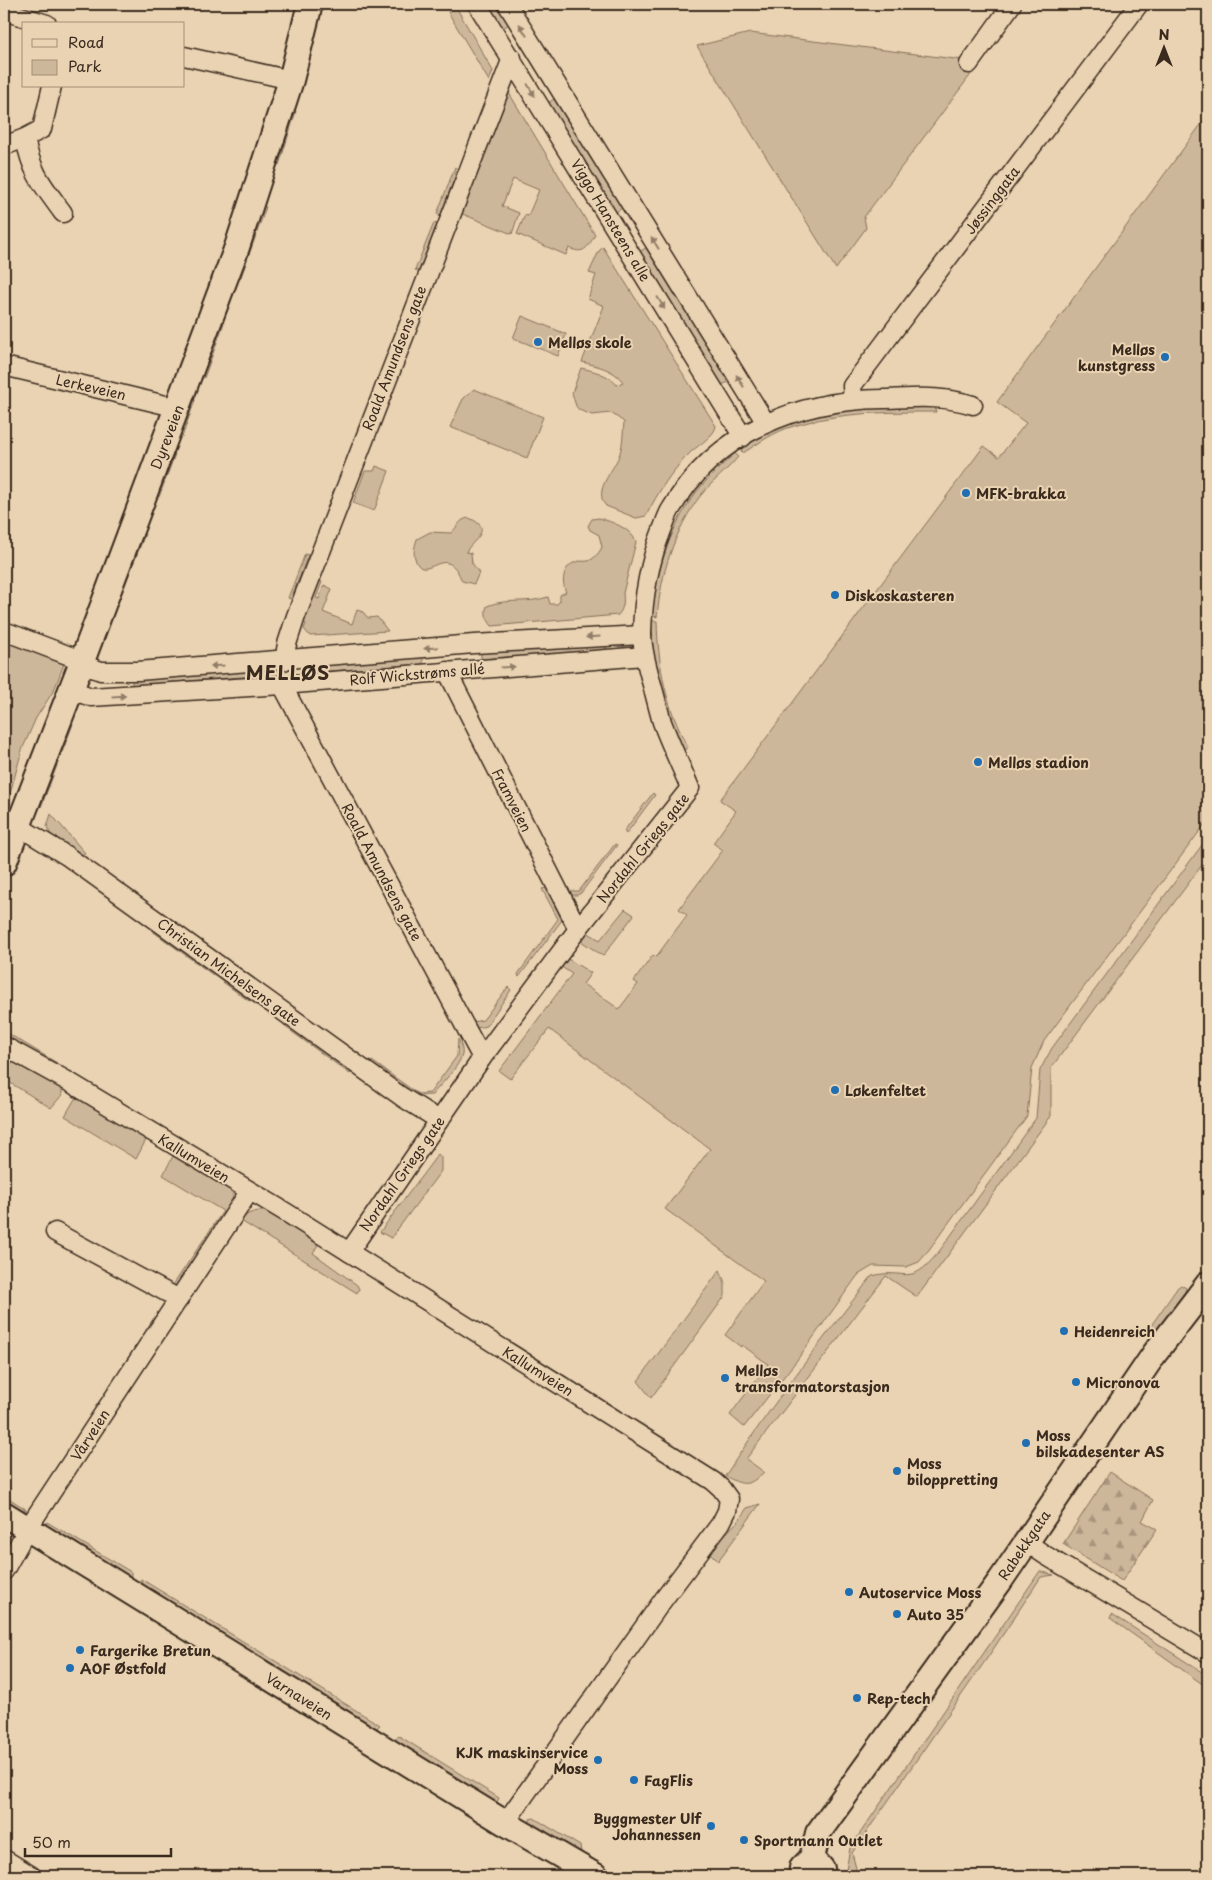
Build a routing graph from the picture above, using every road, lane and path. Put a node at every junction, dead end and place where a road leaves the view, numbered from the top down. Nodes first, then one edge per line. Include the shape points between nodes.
1 (310, 4) edge
2 (477, 4) edge
3 (507, 4) edge
4 (1012, 4) edge
5 (1139, 4) edge
6 (4, 8) edge
7 (40, 22) edge
8 (185, 56) edge
9 (512, 58) junction
10 (969, 64) dead end
11 (291, 80) junction
12 (52, 88) edge
13 (25, 138) junction
14 (4, 146) edge
15 (63, 213) dead end
16 (4, 366) edge
17 (853, 399) junction
18 (973, 405) dead end
19 (178, 408) junction
20 (766, 423) junction
21 (743, 437) junction
22 (4, 632) edge
23 (642, 634) junction
24 (644, 656) junction
25 (76, 660) junction
26 (284, 661) junction
27 (447, 671) junction
28 (282, 685) junction
29 (72, 690) junction
30 (12, 832) edge
31 (4, 862) edge
32 (578, 929) junction
33 (4, 1046) edge
34 (482, 1058) junction
35 (439, 1120) junction
36 (249, 1192) junction
37 (55, 1232) dead end
38 (348, 1252) junction
39 (1208, 1284) edge
40 (179, 1300) junction
41 (4, 1514) edge
42 (28, 1528) junction
43 (1026, 1542) junction
44 (4, 1572) edge
45 (1208, 1653) edge
46 (505, 1823) junction
47 (4, 1859) edge
48 (811, 1870) edge
49 (32, 1876) edge
50 (596, 1876) edge

1 - 11 street, Dyreveien
2 - 9 street, Viggo Hansteens alle
20 -> 3 street, Viggo Hansteens alle
4 - 10 street
5 - 17 street, Jøssinggata via 852,386
6 - 7 street via 10,13
8 - 11 street
9 -> 21 street, Viggo Hansteens alle
9 - 26 street, Roald Amundsens gate via 296,616
11 - 19 street, Dyreveien via 238,247
12 - 13 street via 42,129
13 - 14 street
13 - 15 street via 35,176
16 - 19 street, Lerkeveien
17 - 18 street, Nordahl Griegs gate via 943,398
17 - 20 street, Nordahl Griegs gate via 802,409
19 - 25 street, Dyreveien
20 - 21 street, Nordahl Griegs gate
21 - 23 street, Nordahl Griegs gate via 716,454 690,480 670,510 652,561
22 - 25 street, Rolf Wickstrøms allé
23 - 24 street, Nordahl Griegs gate
23 -> 26 street, Rolf Wickstrøms allé via 474,644
27 -> 24 street, Rolf Wickstrøms allé
24 - 32 street, Nordahl Griegs gate via 663,723 690,788
26 -> 25 street, Rolf Wickstrøms allé via 101,671
25 - 29 street, Dyreveien
27 - 28 street, Rolf Wickstrøms allé
27 - 32 street, Framveien
29 -> 28 street, Rolf Wickstrøms allé via 91,697
28 - 34 street, Roald Amundsens gate
29 - 30 street, Dyreveien
30 - 31 street, Dyreveien
30 - 35 street, Christian Michelsens gate via 67,856
32 - 34 street, Nordahl Griegs gate
33 - 36 street, Kallumveien
34 - 35 street, Nordahl Griegs gate
35 - 38 street, Nordahl Griegs gate
36 - 38 street, Kallumveien
36 - 40 street, Vårveien
37 - 40 street
38 - 46 street, Kallumveien via 713,1481 729,1499 721,1523
39 - 43 street, Rabekkgata via 1156,1353
40 - 42 street, Vårveien
41 - 42 street, Varnaveien
42 - 44 street, Vårveien
42 - 46 street, Varnaveien
43 - 45 street
43 - 48 street, Rabekkgata via 818,1834
46 - 50 street, Varnaveien
47 - 49 street

